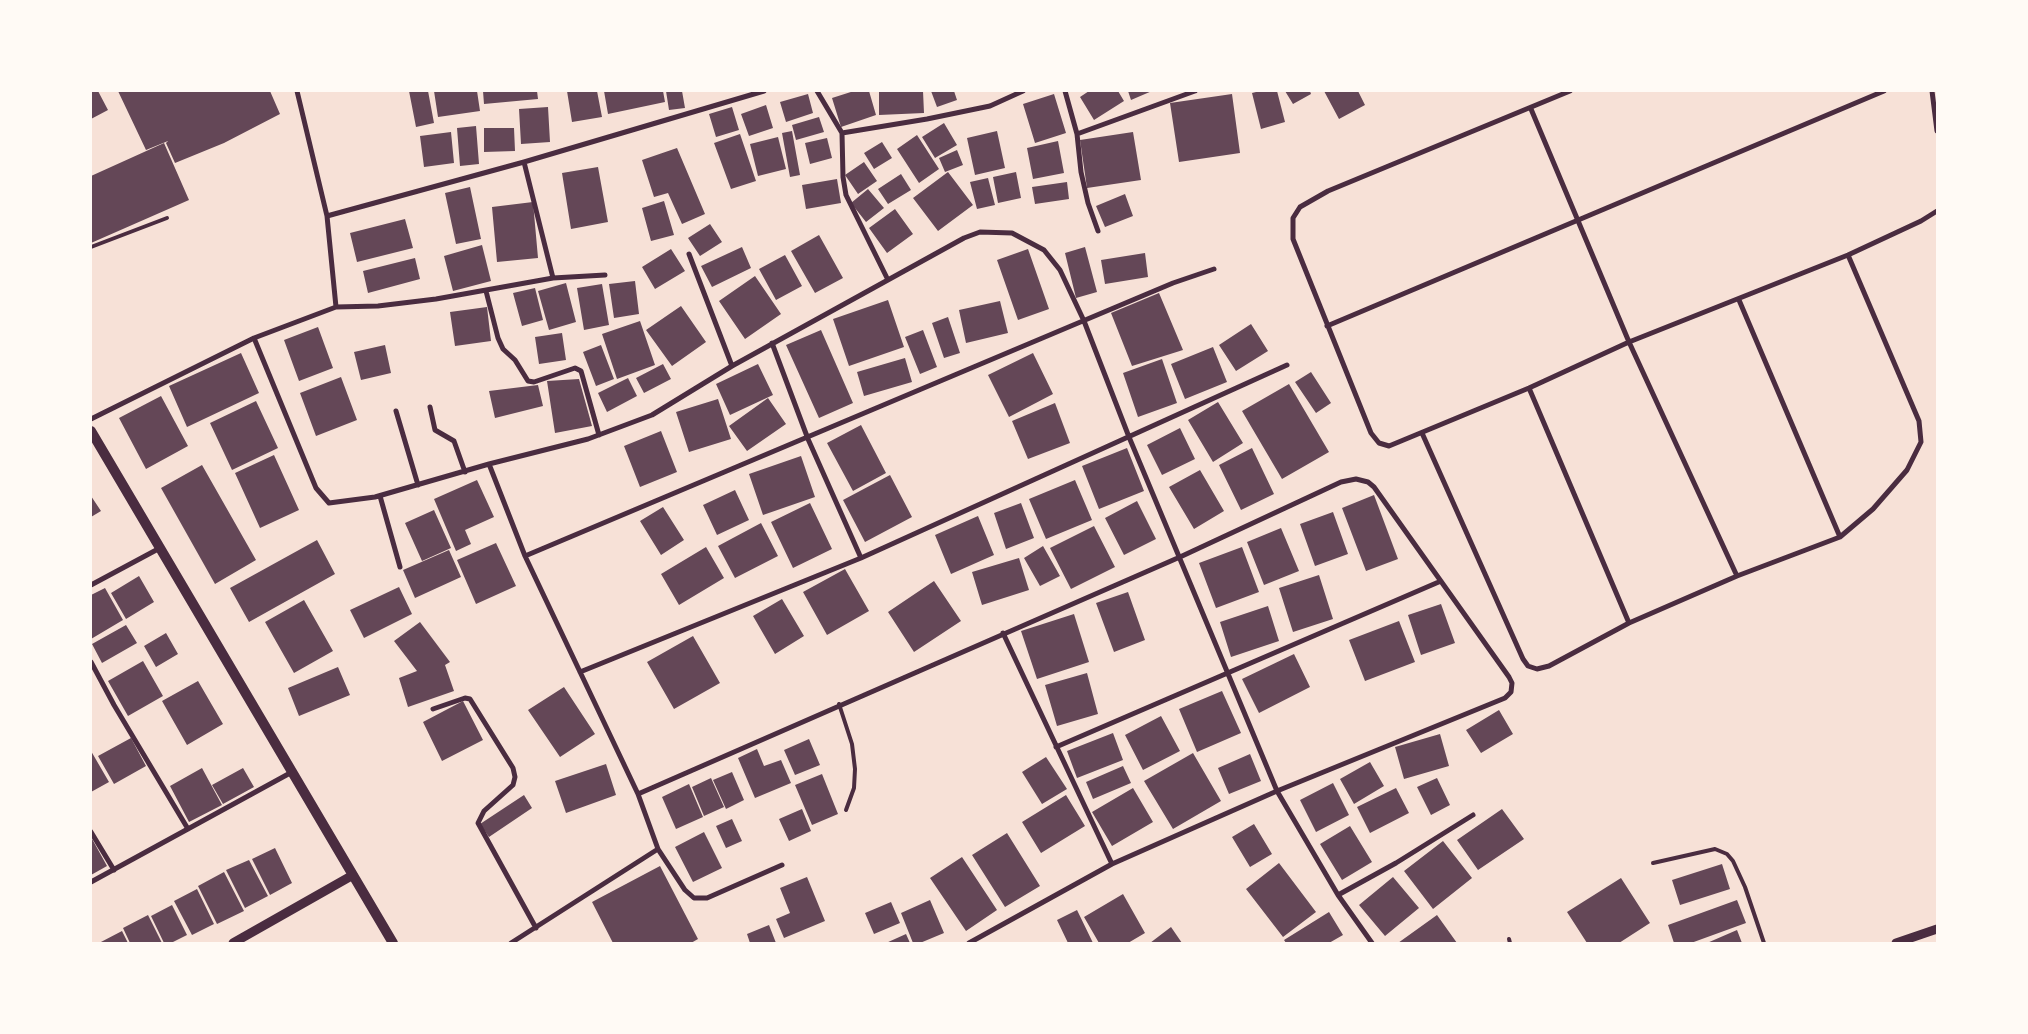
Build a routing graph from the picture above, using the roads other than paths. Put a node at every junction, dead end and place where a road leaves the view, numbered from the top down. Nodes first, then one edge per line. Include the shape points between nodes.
1 (297, 91) edge
2 (764, 91) edge
3 (818, 91) edge
4 (1023, 91) edge
5 (1065, 91) edge
6 (1195, 91) edge
7 (1570, 91) edge
8 (1884, 91) edge
9 (1932, 91) edge
10 (1532, 109) junction
11 (1937, 130) edge
12 (842, 133) junction
13 (1077, 134) junction
14 (524, 162) junction
15 (1937, 211) edge
16 (327, 216) junction
17 (167, 218) dead end
18 (1579, 220) junction
19 (1098, 231) dead end
20 (91, 247) edge
21 (689, 254) dead end
22 (1848, 255) junction
23 (1214, 269) dead end
24 (605, 275) dead end
25 (554, 278) junction
26 (887, 278) junction
27 (486, 291) junction
28 (1739, 300) junction
29 (336, 307) junction
30 (1084, 321) junction
31 (1327, 326) junction
32 (254, 338) junction
33 (1629, 342) junction
34 (772, 343) junction
35 (1287, 365) dead end
36 (732, 366) junction
37 (1530, 388) junction
38 (430, 407) dead end
39 (396, 411) dead end
40 (91, 419) edge
41 (91, 431) edge
42 (1422, 433) junction
43 (599, 434) junction
44 (1129, 437) junction
45 (808, 439) junction
46 (490, 464) junction
47 (465, 472) junction
48 (418, 485) junction
49 (380, 496) junction
50 (1840, 536) junction
51 (160, 548) junction
52 (525, 556) junction
53 (1180, 557) junction
54 (861, 558) junction
55 (400, 567) dead end
56 (1737, 576) junction
57 (1441, 581) junction
58 (91, 585) edge
59 (1629, 623) junction
60 (1003, 633) junction
61 (91, 662) edge
62 (580, 672) junction
63 (1228, 674) junction
64 (839, 704) junction
65 (433, 709) dead end
66 (1056, 747) junction
67 (292, 772) junction
68 (1277, 791) junction
69 (638, 794) junction
70 (846, 810) dead end
71 (1473, 815) dead end
72 (188, 829) junction
73 (91, 832) edge
74 (658, 849) junction
75 (1654, 863) dead end
76 (1112, 864) junction
77 (782, 865) dead end
78 (114, 870) junction
79 (353, 875) junction
80 (91, 882) edge
81 (1338, 895) junction
82 (536, 928) junction
83 (1937, 930) edge
84 (233, 943) edge
85 (393, 943) edge
86 (511, 943) edge
87 (969, 943) edge
88 (1372, 943) edge
89 (1764, 943) edge
90 (1896, 943) edge

1 - 16 street
2 - 14 street
3 - 12 street
4 - 12 street via 990,106
5 - 13 street
6 - 13 street
7 - 10 street
8 - 18 street
9 - 11 street
10 - 18 street
10 - 31 street via 1328,191 1300,208 1293,218 1293,239
12 - 26 street via 846,195
13 - 19 street via 1081,172
14 - 16 street
14 - 25 street
15 - 22 street
16 - 29 street
17 - 20 lane
18 - 31 street
18 - 33 street
21 - 36 street
22 - 28 street
22 - 50 street via 1919,421 1921,442 1907,470 1873,509
23 - 30 street
24 - 25 street
25 - 27 street
26 - 30 street via 980,232 1012,233 1049,256 1060,270
26 - 34 street
27 - 29 street via 378,306
27 - 43 street via 500,343 528,381 534,382 575,368 581,371
28 - 33 street
28 - 50 street
29 - 32 street
30 - 44 street
30 - 45 street
31 - 42 street via 1376,440 1389,446
32 - 40 street
32 - 49 street via 312,479 323,498 329,503
33 - 37 street
33 - 56 street
34 - 36 street
34 - 45 street
35 - 44 street
36 - 43 street via 652,415
37 - 42 street
37 - 59 street
38 - 47 street via 435,430 454,441
39 - 48 street
41 - 51 main road
42 - 59 street via 1528,666 1537,669 1549,666
43 - 46 street
44 - 53 street
44 - 54 street
45 - 52 street
45 - 54 street
46 - 47 street
46 - 52 street
47 - 48 street
48 - 49 street
49 - 55 street
50 - 56 street
51 - 58 street
51 - 67 main road
52 - 62 street
53 - 57 street via 1341,482 1356,479 1374,487
53 - 60 street
53 - 63 street
54 - 62 street
56 - 59 street
57 - 63 street
57 - 68 street via 1509,677 1511,692 1505,698
60 - 64 street
60 - 66 street
61 - 72 street
62 - 69 street
63 - 66 street
63 - 68 street
64 - 69 street
64 - 70 lane via 852,744 855,769 854,788
65 - 82 street via 470,699 512,768 513,785 484,810 478,823
66 - 76 street
67 - 72 street
67 - 79 main road
68 - 76 street
68 - 81 street
69 - 74 street
71 - 81 street
72 - 78 street
73 - 78 street
74 - 77 street via 685,890 694,898 707,898
74 - 82 street
75 - 89 lane via 1715,849 1727,854 1745,887
76 - 87 street
78 - 80 street
79 - 84 street
79 - 85 main road
81 - 88 street
82 - 86 street
83 - 90 street

